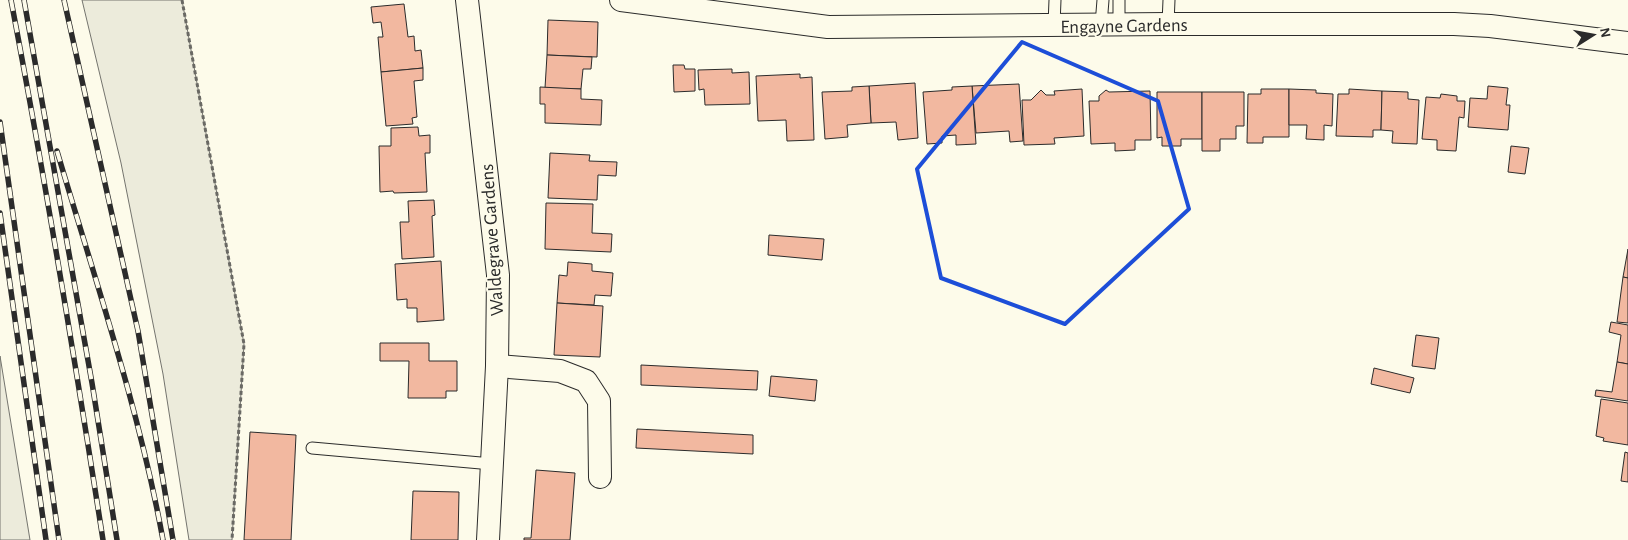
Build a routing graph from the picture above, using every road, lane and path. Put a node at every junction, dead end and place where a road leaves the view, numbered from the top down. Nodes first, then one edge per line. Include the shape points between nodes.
1 (182, 0) edge
2 (472, 0) edge
3 (621, 0) edge
4 (1055, 0) edge
5 (1103, 0) edge
6 (1119, 0) edge
7 (1169, 0) edge
8 (1168, 24) junction
9 (1054, 25) junction
10 (1110, 25) junction
11 (1628, 43) edge
12 (497, 366) junction
13 (312, 448) dead end
14 (492, 464) junction
15 (600, 477) dead end
16 (232, 540) edge
17 (488, 540) edge

1 - 16 path via 244,344
2 - 12 street, Waldegrave Gardens via 498,275
3 - 9 street, Engayne Gardens via 828,28
4 - 9 lane
5 - 10 lane
6 - 10 lane
7 - 8 lane
8 - 10 street, Engayne Gardens
8 - 11 street, Engayne Gardens via 1454,24
9 - 10 street, Engayne Gardens
12 - 14 street, Waldegrave Gardens
12 - 15 street via 560,371 586,381 599,401
13 - 14 lane
14 - 17 street, Waldegrave Gardens

